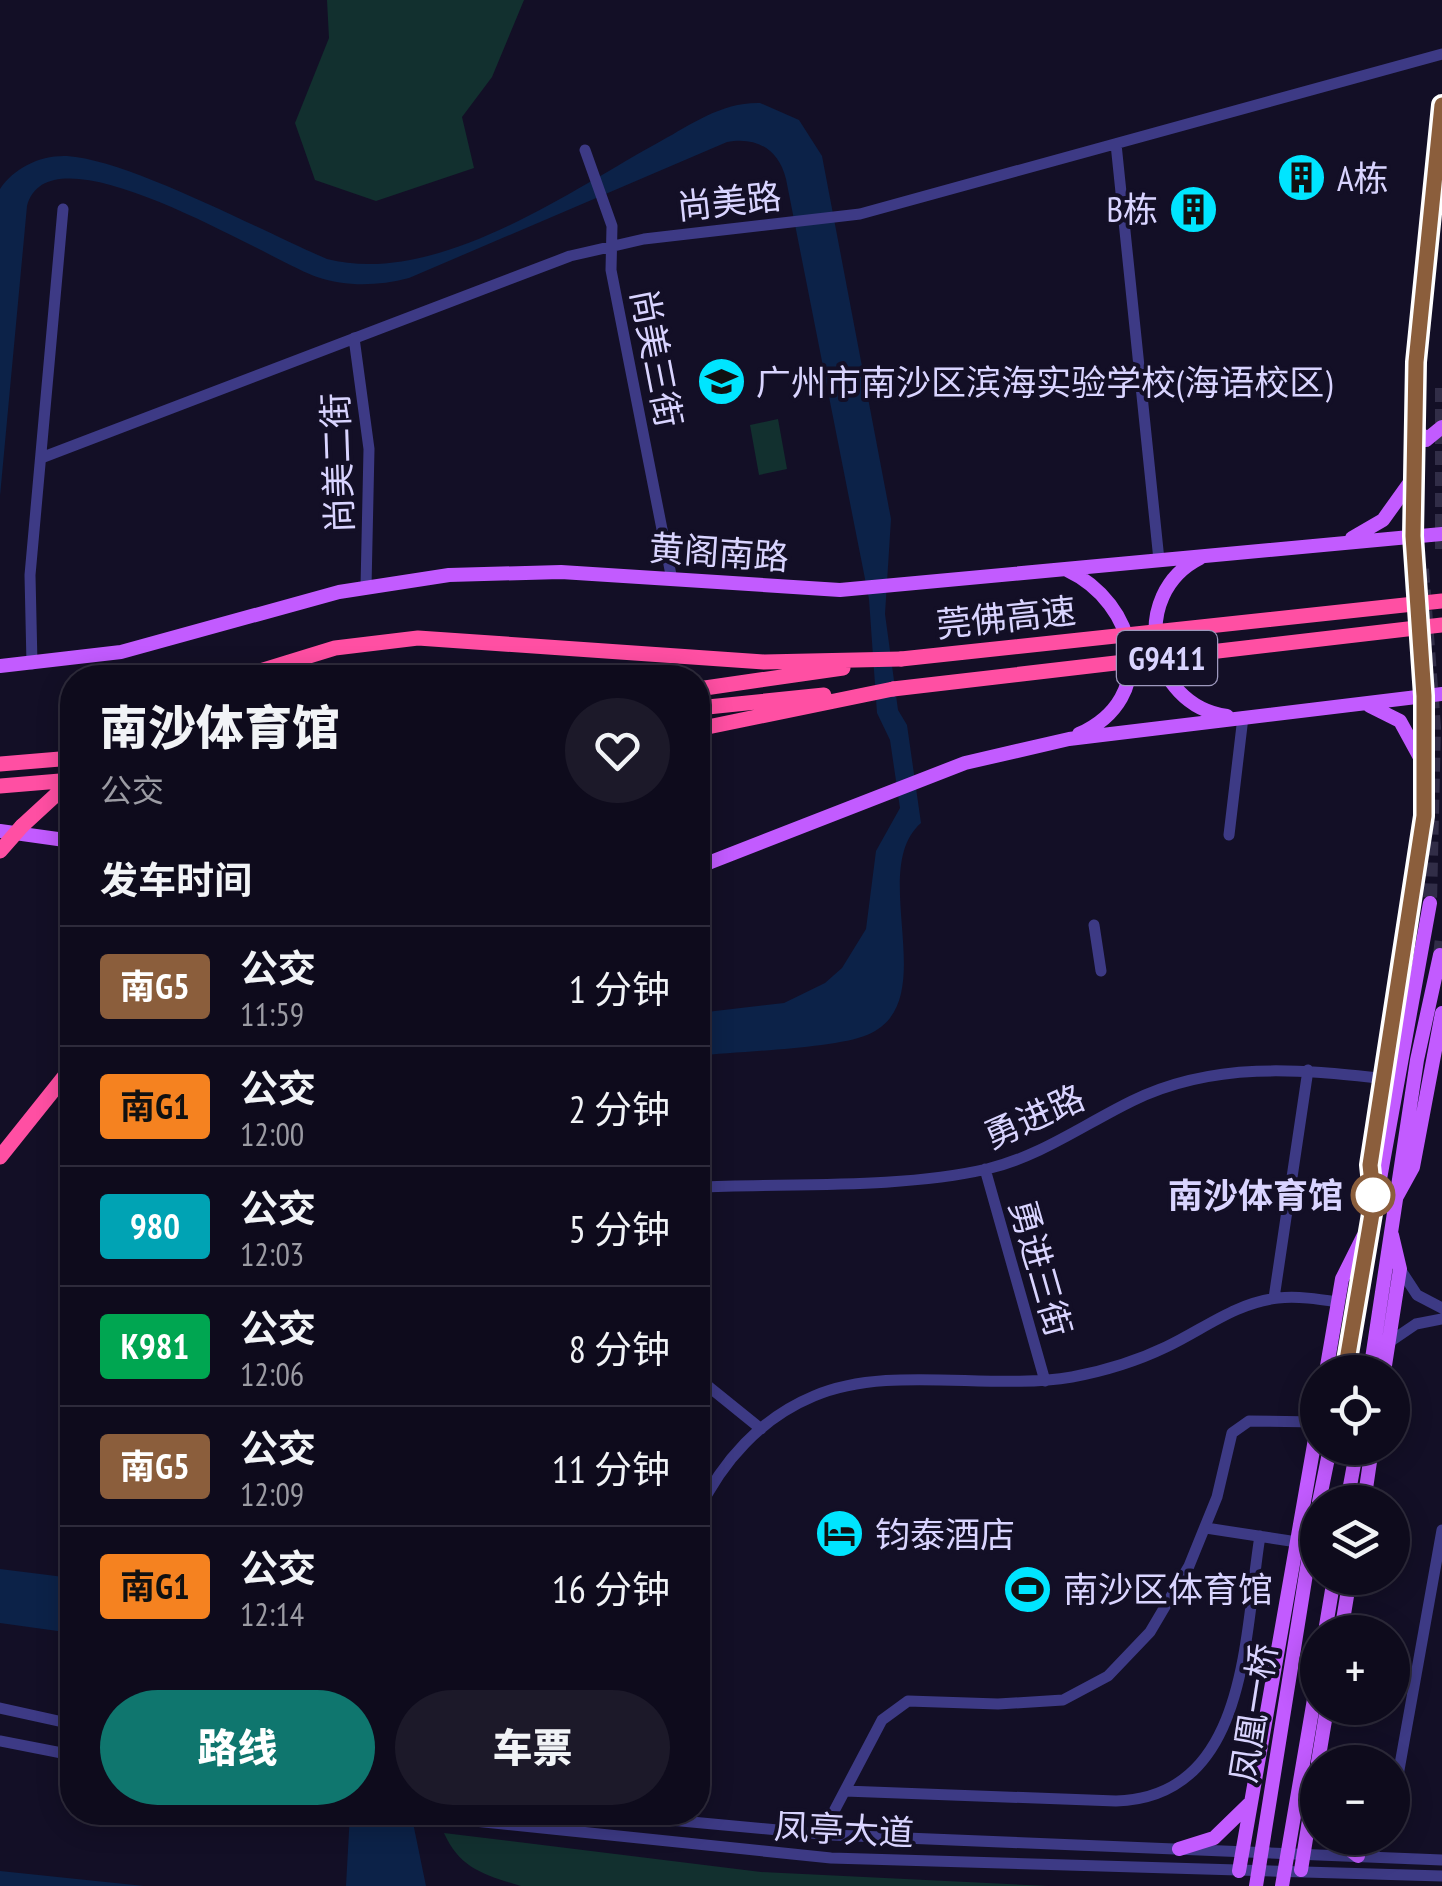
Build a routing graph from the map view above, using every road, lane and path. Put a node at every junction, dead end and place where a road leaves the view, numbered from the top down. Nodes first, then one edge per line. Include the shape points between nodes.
1 (1442, 54) edge
2 (1442, 105) edge
3 (1116, 144) junction
4 (585, 150) dead end
5 (63, 209) dead end
6 (612, 245) junction
7 (354, 338) junction
8 (1414, 425) junction
9 (1442, 427) edge
10 (41, 458) junction
11 (1413, 477) junction
12 (1442, 534) edge
13 (1413, 536) junction
14 (1341, 543) junction
15 (1205, 556) junction
16 (1159, 560) junction
17 (1065, 569) junction
18 (672, 580) junction
19 (366, 587) junction
20 (1442, 601) edge
21 (1442, 626) edge
22 (901, 659) junction
23 (32, 664) junction
24 (280, 665) edge
25 (0, 666) edge
26 (710, 688) edge
27 (1442, 694) edge
28 (1424, 696) junction
29 (1364, 704) junction
30 (710, 708) edge
31 (763, 709) junction
32 (1242, 717) junction
33 (710, 725) edge
34 (1069, 738) junction
35 (60, 759) edge
36 (0, 764) edge
37 (1426, 770) junction
38 (60, 781) edge
39 (0, 786) edge
40 (60, 792) edge
41 (0, 831) edge
42 (1229, 835) dead end
43 (60, 838) edge
44 (0, 851) edge
45 (710, 861) edge
46 (1430, 903) tunnel mouth
47 (1094, 925) dead end
48 (1440, 955) edge
49 (1101, 971) dead end
50 (1442, 1013) edge
51 (1308, 1070) junction
52 (1386, 1078) junction
53 (60, 1082) edge
54 (0, 1157) edge
55 (985, 1170) junction
56 (710, 1186) edge
57 (1374, 1202) junction
58 (1392, 1206) junction
59 (1370, 1223) junction
60 (1389, 1225) junction
61 (1400, 1268) junction
62 (1274, 1298) junction
63 (1338, 1302) junction
64 (1442, 1308) edge
65 (1442, 1319) edge
66 (1388, 1343) junction
67 (1329, 1355) edge
68 (1348, 1355) edge
69 (1372, 1355) edge
70 (1386, 1355) edge
71 (1045, 1381) junction
72 (710, 1388) edge
73 (1300, 1422) edge
74 (760, 1429) junction
75 (710, 1492) edge
76 (1206, 1528) junction
77 (1442, 1530) edge
78 (1260, 1536) junction
79 (1300, 1544) edge
80 (1300, 1560) edge
81 (1300, 1567) edge
82 (1427, 1615) junction
83 (1442, 1615) edge
84 (0, 1708) edge
85 (60, 1721) edge
86 (1310, 1725) edge
87 (0, 1741) edge
88 (1404, 1745) edge
89 (60, 1754) edge
90 (845, 1791) junction
91 (1252, 1799) junction
92 (710, 1821) edge
93 (538, 1825) edge
94 (822, 1834) junction
95 (1179, 1849) junction
96 (1242, 1852) junction
97 (1302, 1855) edge
98 (1359, 1855) edge
99 (1365, 1855) edge
100 (1399, 1855) edge
101 (1362, 1857) junction
102 (1401, 1858) junction
103 (1442, 1860) edge
104 (1301, 1862) junction
105 (1239, 1871) junction
106 (1442, 1876) edge
107 (1256, 1886) edge
108 (1282, 1886) edge

1 - 3 street, 尚美路
2 - 8 main road
3 - 6 street, 尚美路 via 860,214
3 - 16 street
4 - 6 street, 尚美三街 via 612,226
5 - 10 street
6 - 7 street, 尚美路
6 - 18 street, 尚美三街
7 - 10 street, 尚美路
7 - 19 street, 尚美二街 via 369,449
8 - 9 main road via 1426,440
8 - 11 main road
10 - 23 street via 30,586
11 - 13 main road
11 - 14 main road via 1383,520
12 - 13 main road, 黄阁南路
13 - 14 main road, 黄阁南路
13 - 28 main road
14 - 15 main road, 黄阁南路
15 - 16 main road, 黄阁南路
15 - 32 main road via 1186,565 1161,599 1155,620 1159,662 1183,696 1221,716
16 - 17 main road, 黄阁南路
17 - 18 main road, 黄阁南路 via 840,590
17 - 34 main road via 1115,605 1125,623 1130,663 1104,718
18 - 19 main road, 黄阁南路 via 505,572
19 - 23 main road, 黄阁南路 via 165,642
20 - 22 highway, 莞佛高速 / G9411, bridge
21 - 31 highway, 莞佛高速 / G9411, bridge
22 - 24 highway via 764,662 418,638 336,648
22 - 26 highway, 莞佛高速 / G9411
23 - 25 main road, 黄阁南路
27 - 28 main road
28 - 29 main road
28 - 37 main road
29 - 32 main road
29 - 37 main road via 1400,721
30 - 31 highway
31 - 33 highway
32 - 34 main road
32 - 42 street
34 - 45 main road via 942,772
35 - 36 highway
37 - 52 main road
38 - 39 highway
40 - 44 highway, bridge
41 - 43 main road
46 - 57 main road
47 - 49 street
48 - 58 main road
50 - 58 main road via 1413,1167
51 - 52 street, 勇进路
51 - 55 street, 勇进路 via 1220,1074 1177,1084 1043,1150
51 - 62 street
52 - 57 main road via 1370,1165
53 - 54 highway
55 - 56 street, 勇进路
55 - 71 street, 勇进三街
57 - 59 main road
58 - 60 main road
59 - 63 main road
59 - 68 main road
60 - 61 main road
60 - 69 main road
61 - 64 street via 1417,1295
61 - 66 main road
62 - 63 street
62 - 71 street via 1234,1310 1136,1359
63 - 67 main road
65 - 66 street via 1416,1324
66 - 70 main road
71 - 74 street via 860,1384 797,1404
72 - 74 street
73 - 76 street via 1238,1426 1228,1440
74 - 75 street
76 - 78 street
76 - 90 street via 1165,1609 1131,1657 1108,1676 1063,1700 908,1701 894,1707
77 - 82 street
78 - 79 street
78 - 90 street via 1227,1722 1209,1757 1175,1786 1116,1801
80 - 91 main road
81 - 107 main road, 凤凰一桥, bridge
82 - 83 street
82 - 88 street
84 - 85 street
86 - 108 main road, 凤凰一桥, bridge
87 - 89 street
90 - 94 street
91 - 95 main road via 1229,1828
91 - 96 main road
92 - 94 street, 凤亭大道
93 - 105 street, 凤亭大道 via 830,1858
94 - 95 street, 凤亭大道
95 - 96 street, 凤亭大道
96 - 104 street, 凤亭大道
96 - 105 main road
97 - 104 main road
98 - 101 main road
99 - 101 street
100 - 102 street
101 - 102 street
101 - 104 street
102 - 103 street
104 - 105 street, 凤亭大道
104 - 106 street

